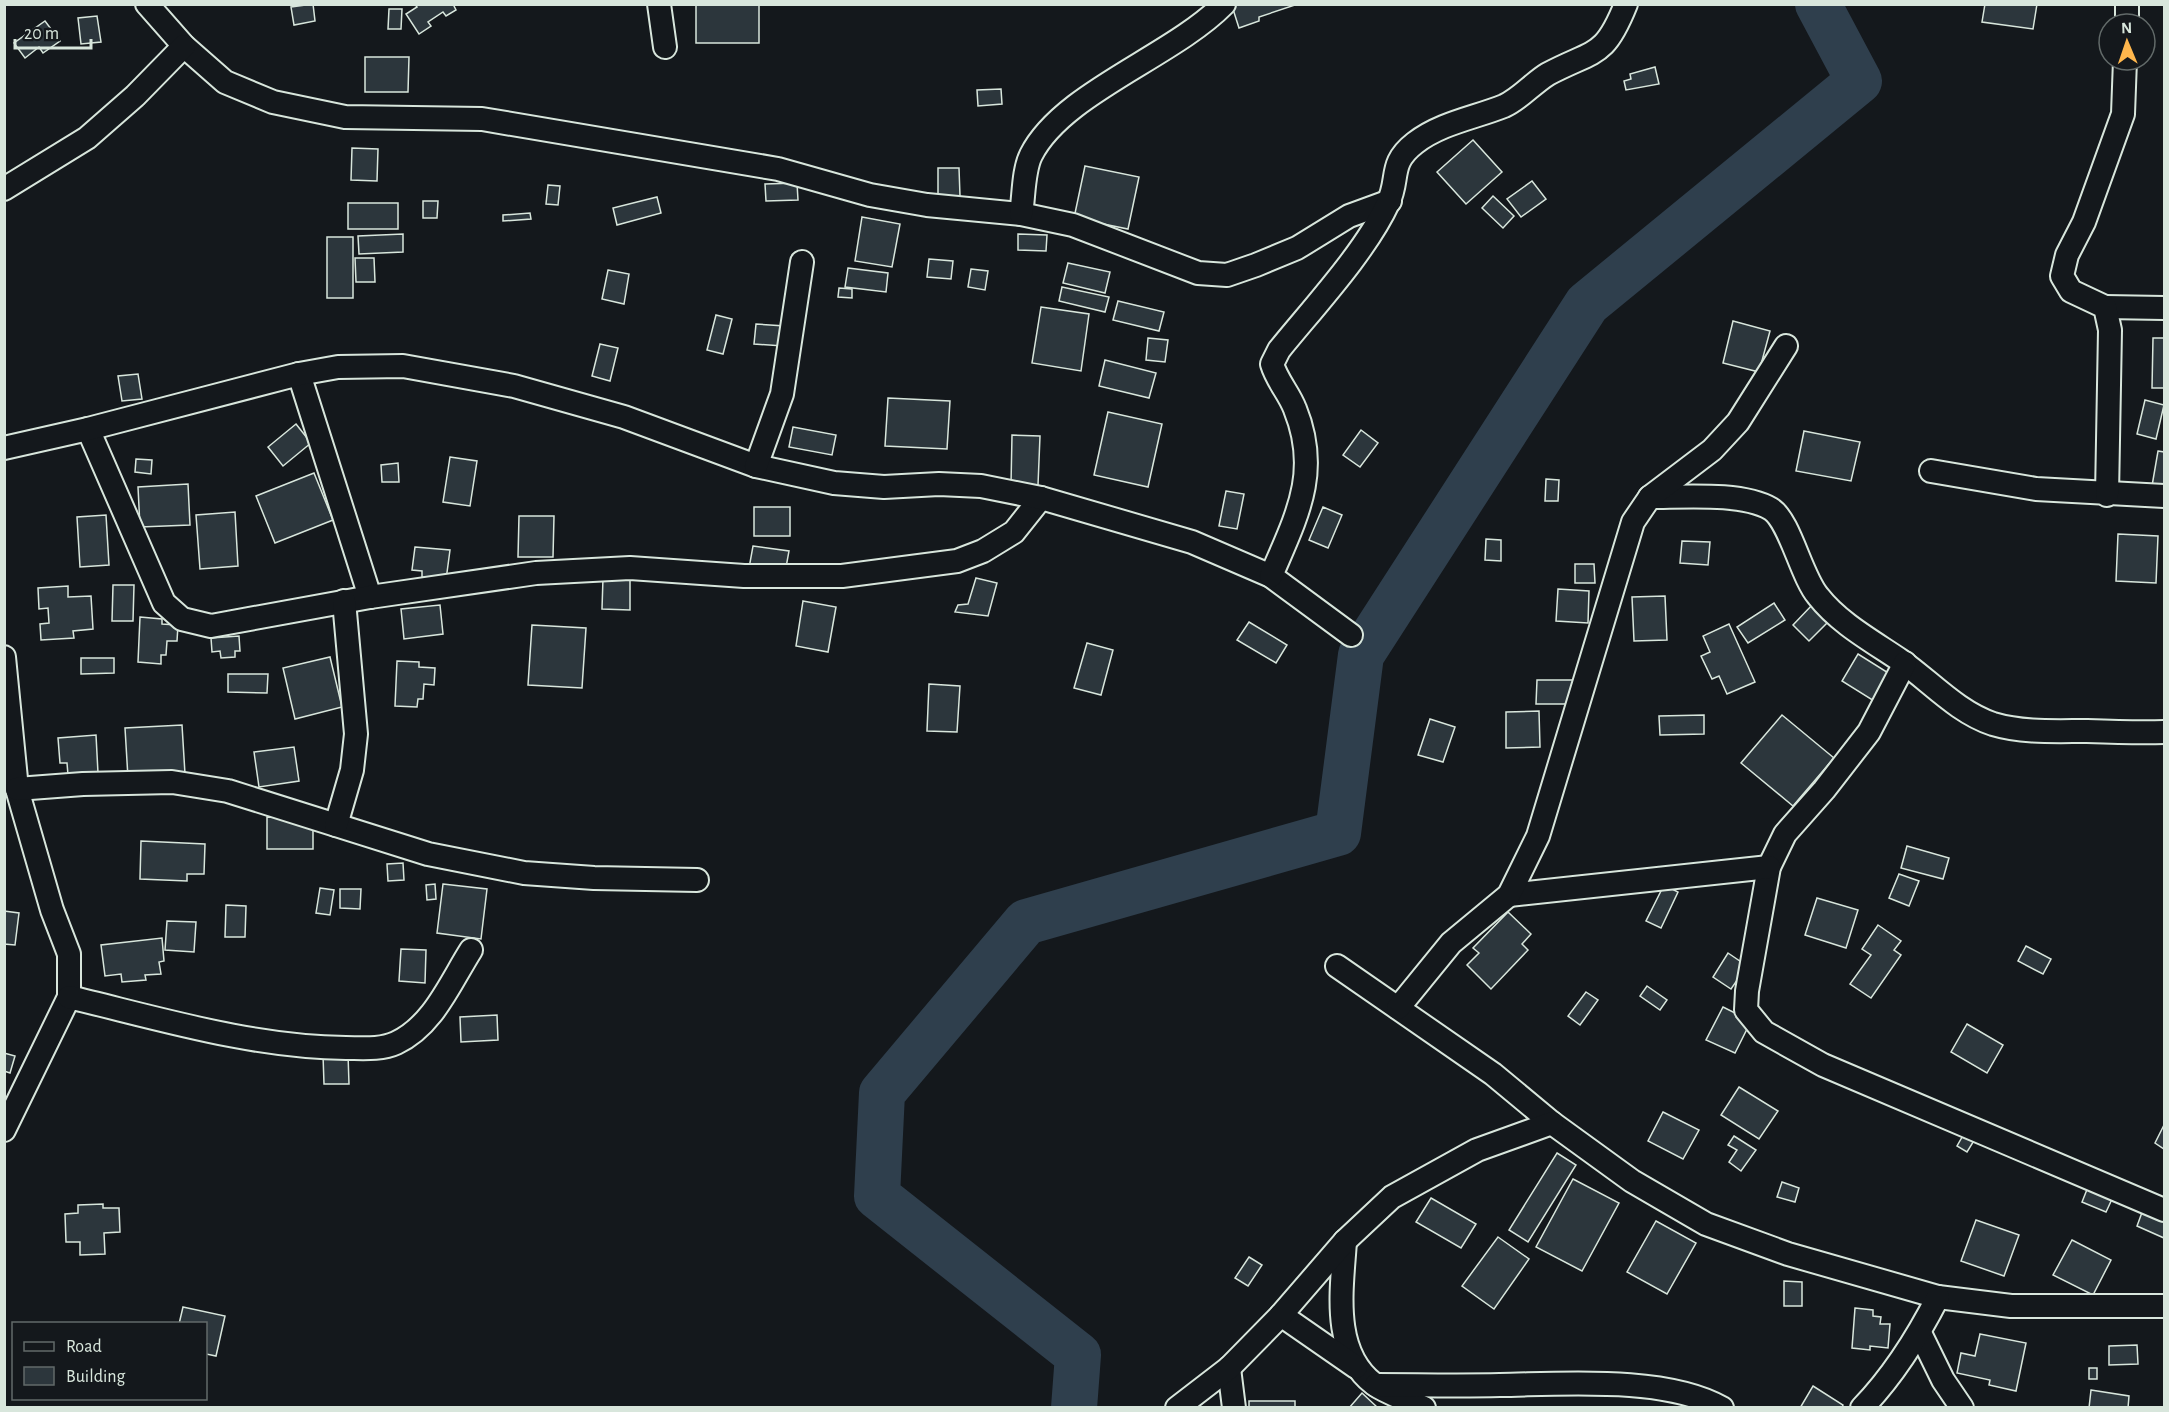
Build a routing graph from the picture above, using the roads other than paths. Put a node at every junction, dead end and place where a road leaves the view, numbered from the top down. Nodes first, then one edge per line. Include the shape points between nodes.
1 (147, 4) edge
2 (659, 4) edge
3 (1224, 4) edge
4 (1626, 4) edge
5 (184, 46) junction
6 (665, 47) dead end
7 (2125, 72) edge
8 (4, 189) edge
9 (1390, 201) junction
10 (1021, 214) junction
11 (802, 262) dead end
12 (2105, 307) junction
13 (2164, 308) edge
14 (1785, 346) dead end
15 (299, 374) junction
16 (88, 429) junction
17 (4, 448) edge
18 (756, 465) junction
19 (1932, 471) dead end
20 (2107, 495) junction
21 (2164, 496) edge
22 (1650, 497) junction
23 (1041, 498) junction
24 (1270, 576) junction
25 (370, 597) junction
26 (344, 602) junction
27 (1351, 635) dead end
28 (4, 657) edge
29 (1905, 663) junction
30 (2163, 735) edge
31 (17, 789) junction
32 (336, 825) junction
33 (1769, 867) junction
34 (697, 880) dead end
35 (1509, 895) junction
36 (471, 950) dead end
37 (1338, 966) dead end
38 (69, 997) junction
39 (1398, 1008) junction
40 (1552, 1124) junction
41 (5, 1129) edge
42 (2164, 1210) edge
43 (1345, 1241) junction
44 (1938, 1297) junction
45 (2164, 1306) edge
46 (1281, 1315) junction
47 (1920, 1333) junction
48 (1356, 1367) junction
49 (1229, 1368) junction
50 (1376, 1385) junction
51 (1177, 1407) edge
52 (1234, 1407) edge
53 (1424, 1407) edge
54 (1722, 1407) edge
55 (1862, 1407) edge
56 (1962, 1407) edge

1 - 5 street
2 - 6 street
3 - 10 street via 1205,24 1052,124 1030,157
4 - 9 street via 1614,33 1596,52 1547,75 1506,105 1447,125 1415,143 1396,163
5 - 8 street via 87,138
5 - 10 street via 225,82 273,102 314,111 345,117 482,119 778,169 904,201
7 - 12 street via 2123,114 2062,276 2071,291
9 - 10 street via 1349,216 1298,248 1227,274 1198,273 1073,225
9 - 24 street via 1376,226 1272,364 1306,441 1306,482 1299,510
11 - 18 street via 782,394
12 - 13 street
12 - 20 street via 2110,330
14 - 22 street via 1738,422 1712,450
15 - 16 street
15 - 18 street via 403,366 513,386 624,417
15 - 25 street
16 - 17 street
16 - 26 street via 164,603 182,619 211,626
18 - 23 street via 834,483 981,486
19 - 20 street via 2036,489
20 - 21 street
22 - 29 street via 1755,502 1773,510 1817,596 1841,619
22 - 35 street via 1633,522 1538,836
23 - 24 street via 1192,542
23 - 25 street via 1014,532 957,561 842,576 744,576 630,568 536,573
24 - 27 street
25 - 26 street
26 - 32 street via 356,734 352,770
28 - 31 street
29 - 30 street via 1954,704 1992,724 2030,731
29 - 33 street via 1869,732 1785,834
31 - 32 street via 172,782 228,791
31 - 38 street via 69,954
32 - 34 street via 428,854 524,873
33 - 35 street
33 - 42 street via 1746,1010 1764,1032 1822,1065
35 - 39 street via 1451,943
36 - 38 street via 426,1023 394,1044 368,1048 314,1048 226,1035
37 - 39 street
38 - 41 street
39 - 40 street via 1493,1074
40 - 43 street via 1477,1150 1392,1197
40 - 44 street via 1632,1181 1706,1224 1788,1254
43 - 46 street
43 - 48 street via 1344,1334
44 - 45 street via 2011,1306
44 - 47 street
46 - 48 street
46 - 49 street
47 - 55 street via 1884,1384
47 - 56 street via 1943,1380
48 - 50 street
49 - 51 street
49 - 52 street
50 - 53 street
50 - 54 street via 1567,1383 1635,1387 1704,1397

